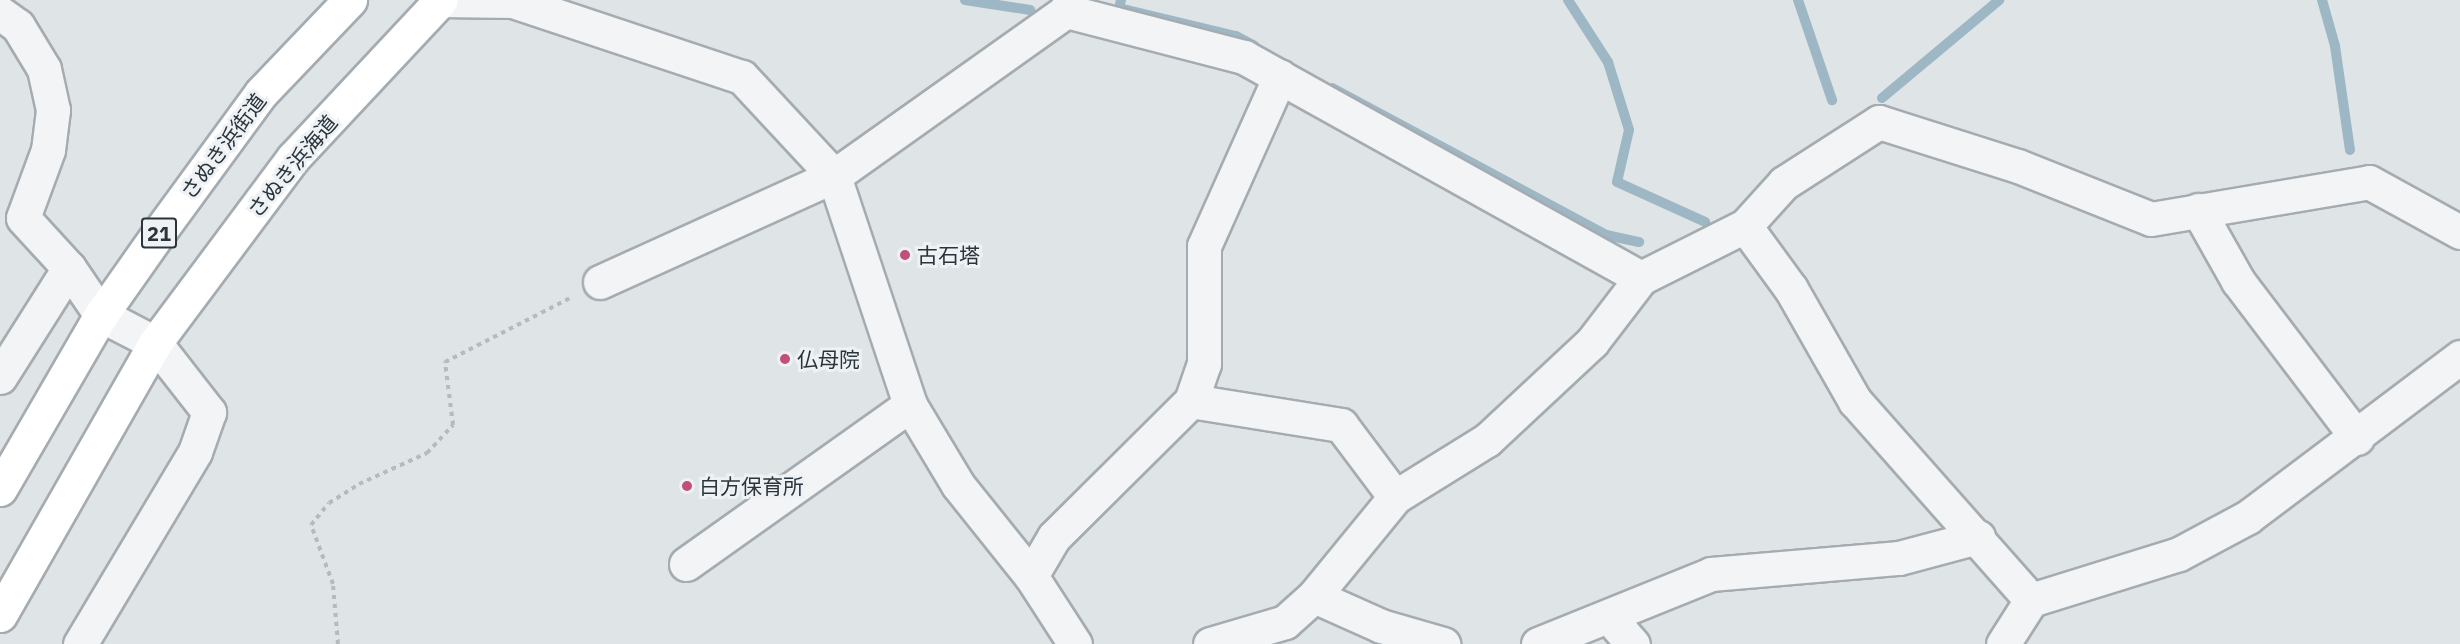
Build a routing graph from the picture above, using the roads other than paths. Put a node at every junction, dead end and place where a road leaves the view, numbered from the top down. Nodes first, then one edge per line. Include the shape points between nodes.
1 (350, 0) edge
2 (440, 0) edge
3 (1068, 6) edge
4 (0, 13) edge
5 (1280, 76) junction
6 (834, 176) junction
7 (2198, 210) junction
8 (1745, 226) junction
9 (2460, 232) edge
10 (69, 268) junction
11 (1641, 278) junction
12 (600, 282) road end
13 (101, 315) junction
14 (155, 343) junction
15 (2455, 371) edge
16 (0, 377) edge
17 (1191, 401) junction
18 (910, 405) junction
19 (2357, 438) junction
20 (0, 489) edge
21 (1395, 497) junction
22 (1978, 537) junction
23 (686, 564) dead end
24 (1031, 576) junction
25 (1314, 596) junction
26 (2031, 600) junction
27 (0, 615) edge
28 (1610, 618) junction
29 (2012, 640) edge
30 (80, 644) edge
31 (1075, 644) edge
32 (1210, 644) edge
33 (1443, 644) edge
34 (1538, 644) edge
35 (1633, 644) edge

1 - 13 main road, さぬき浜街道 / 21 via 261,93
2 - 6 street via 513,1 742,77
2 - 14 main road, さぬき浜海道 via 294,158
3 - 5 street via 1244,57
3 - 6 street
4 - 10 street via 18,26 44,69 53,110 48,150 23,218
5 - 11 street
5 - 17 street via 1204,246 1204,364
6 - 12 street
6 - 18 street
7 - 8 street via 2151,219 2018,166 1879,122 1784,183
7 - 9 street via 2369,182
7 - 19 street via 2238,281
8 - 11 street
8 - 22 street via 1791,289 1855,401
10 - 13 street
10 - 16 street
11 - 21 street via 1592,342 1487,440
13 - 14 street
13 - 20 main road, さぬき浜街道 / 21
14 - 27 main road
14 - 30 street via 209,412 195,452
15 - 19 street
17 - 21 street via 1341,425
17 - 24 street via 1054,537
18 - 23 street
18 - 24 street via 958,485
19 - 26 street via 2248,517 2179,554
21 - 25 street
22 - 26 street
22 - 28 street via 1899,558 1794,562 1711,574
24 - 31 street
25 - 32 street via 1285,622
25 - 33 street via 1381,626
26 - 29 street
28 - 34 street
28 - 35 street

